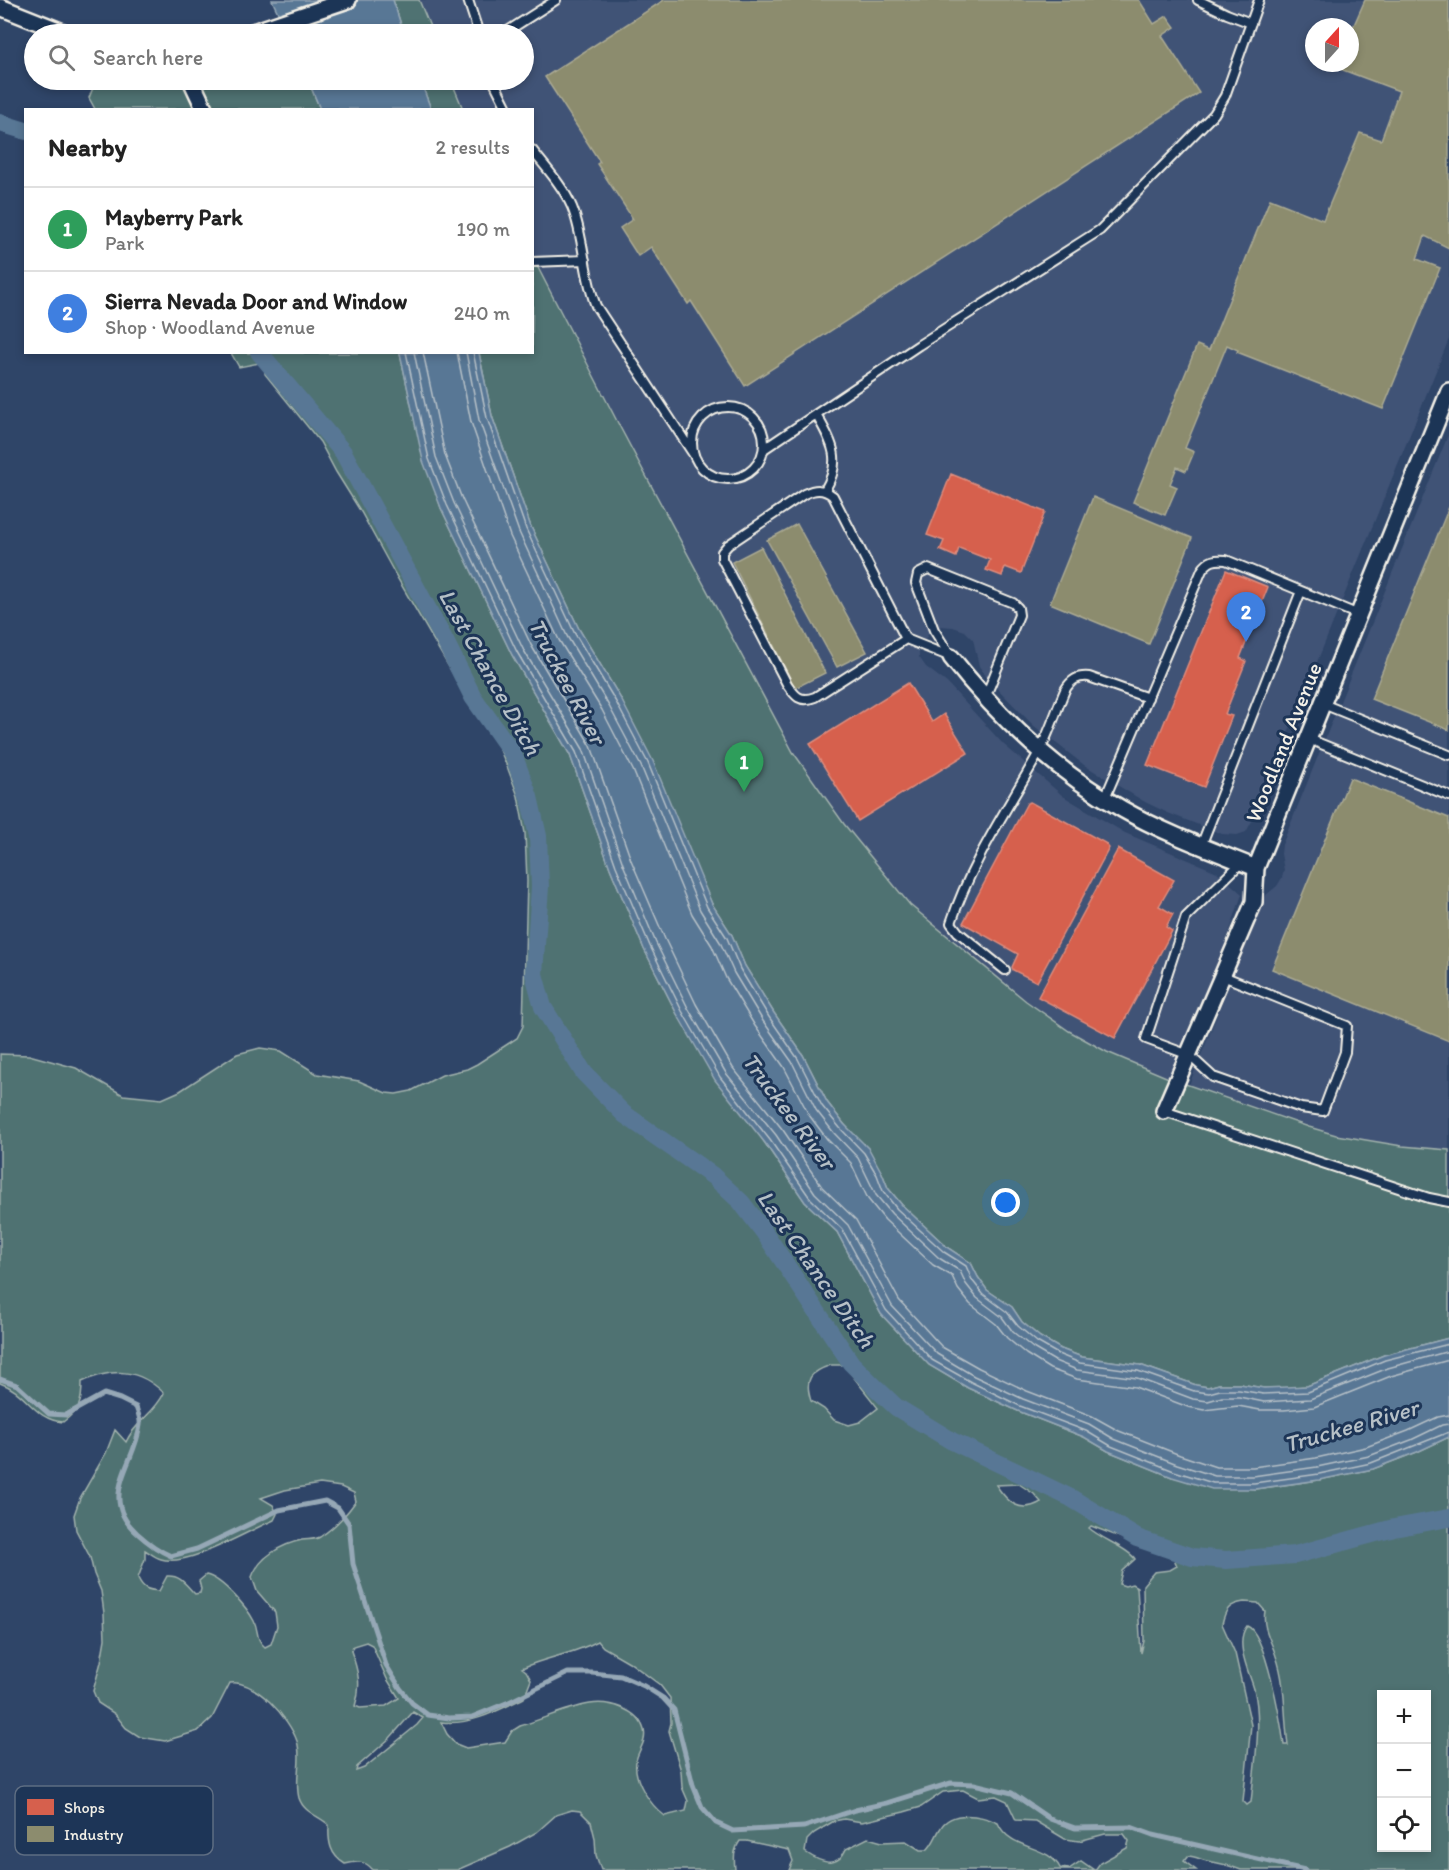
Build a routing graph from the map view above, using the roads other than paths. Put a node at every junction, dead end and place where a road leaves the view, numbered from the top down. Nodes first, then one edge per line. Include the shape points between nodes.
1 (348, 0) edge
2 (468, 0) edge
3 (556, 0) edge
4 (1198, 0) edge
5 (1258, 0) edge
6 (0, 7) edge
7 (1251, 23) junction
8 (43, 24) edge
9 (279, 24) edge
10 (476, 24) edge
11 (519, 24) edge
12 (196, 90) edge
13 (498, 90) edge
14 (204, 108) edge
15 (507, 108) edge
16 (534, 153) edge
17 (585, 260) junction
18 (534, 262) edge
19 (1449, 391) edge
20 (816, 414) junction
21 (764, 449) junction
22 (694, 455) junction
23 (825, 490) junction
24 (1301, 591) junction
25 (1359, 615) junction
26 (906, 639) junction
27 (951, 657) junction
28 (985, 698) junction
29 (1148, 698) junction
30 (1323, 704) junction
31 (1309, 739) junction
32 (1039, 752) junction
33 (1449, 755) edge
34 (1449, 796) edge
35 (1105, 798) junction
36 (1201, 846) junction
37 (1249, 865) junction
38 (1005, 970) dead end
39 (1223, 976) junction
40 (1189, 1055) junction
41 (1164, 1111) joint
42 (1449, 1202) edge

1 - 9 street
2 - 10 lane
3 - 11 lane
4 - 7 lane
5 - 7 lane
6 - 8 street
7 - 20 lane via 1225,96 1214,114 1100,230
12 - 14 street
13 - 15 lane
16 - 17 lane via 571,206
17 - 18 lane
17 - 22 lane via 591,294 602,317
19 - 25 street, Woodland Avenue
20 - 21 lane
20 - 23 lane via 830,439 836,466
21 - 22 lane via 748,474 725,480 701,468
21 - 22 lane via 763,432 752,416 741,409 721,407 706,414 695,427
23 - 26 lane via 833,495
23 - 26 lane via 804,494 722,552 722,559 787,684 795,696 807,700
24 - 25 lane
24 - 29 lane via 1226,560 1208,562
24 - 36 lane
25 - 30 street, Woodland Avenue
26 - 27 lane
27 - 28 street
27 - 28 lane via 934,630 916,583 918,574 928,569 1018,608 1019,615
28 - 32 street
29 - 32 lane via 1079,676 1065,690
29 - 35 lane
30 - 31 street, Woodland Avenue
30 - 33 lane
31 - 34 lane
31 - 37 street, Woodland Avenue
32 - 35 street
32 - 38 lane via 970,876 951,923
35 - 36 street
36 - 37 street
37 - 39 street, Woodland Avenue via 1254,902
37 - 40 lane via 1186,917 1146,1040
39 - 40 street, Woodland Avenue
39 - 40 lane via 1347,1026 1345,1053 1323,1111 1301,1108 1213,1077
40 - 41 street, Woodland Avenue
41 - 42 lane

